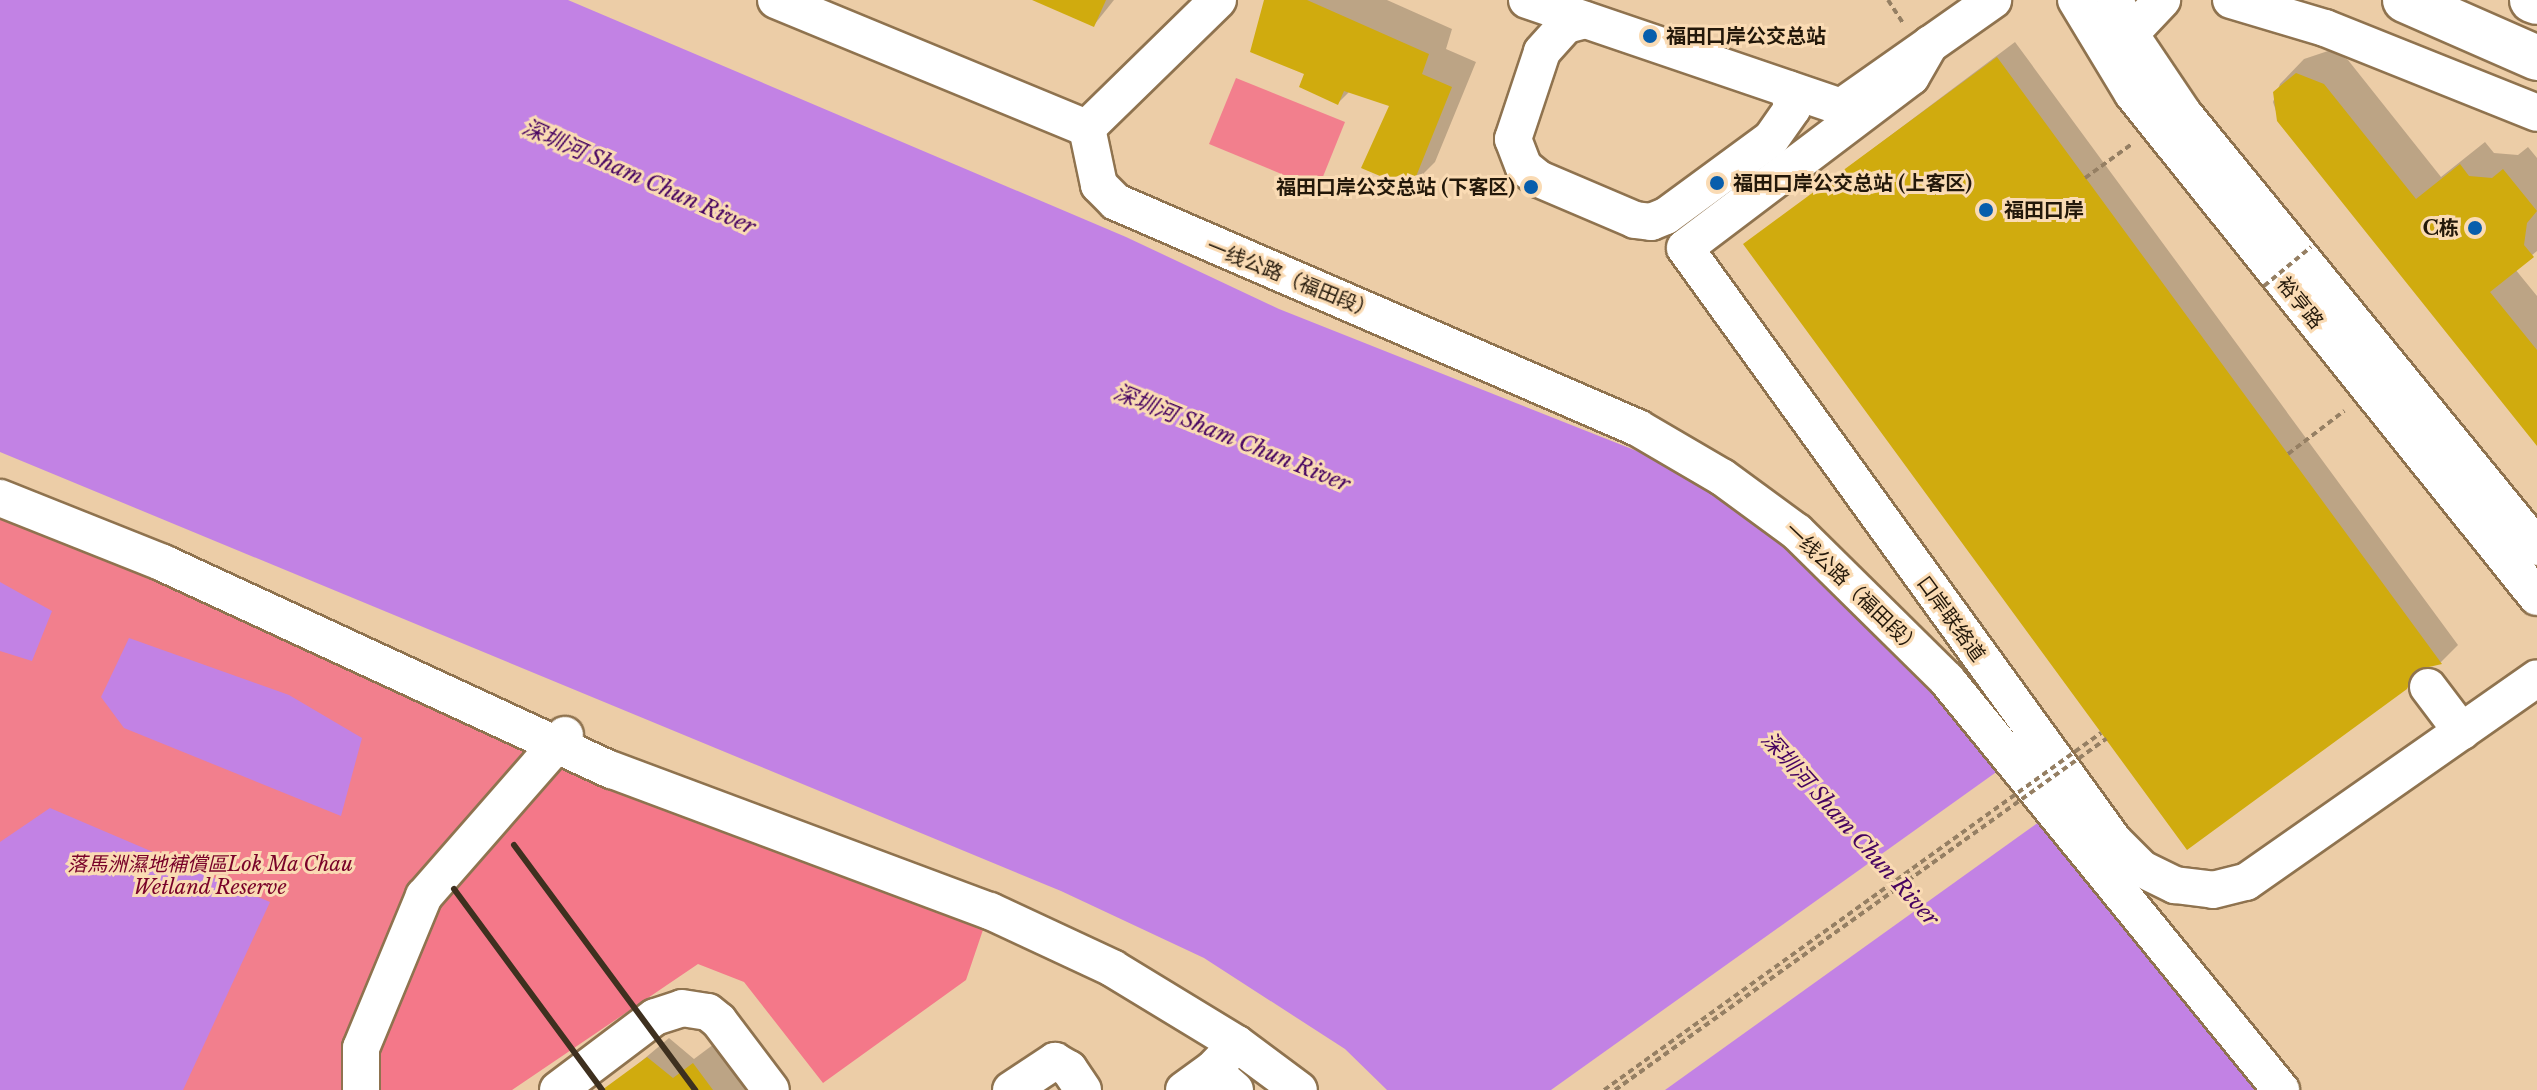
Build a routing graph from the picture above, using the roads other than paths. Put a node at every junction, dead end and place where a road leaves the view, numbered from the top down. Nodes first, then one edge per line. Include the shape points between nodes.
1 (776, 0) edge
2 (1218, 0) edge
3 (1527, 0) edge
4 (1993, 0) edge
5 (2076, 0) edge
6 (2115, 0) edge
7 (2162, 0) edge
8 (2231, 0) edge
9 (2405, 0) edge
10 (2329, 14) edge
11 (1585, 20) junction
12 (1917, 34) junction
13 (2130, 34) junction
14 (2537, 58) edge
15 (1789, 89) junction
16 (2537, 113) edge
17 (1096, 119) junction
18 (0, 498) edge
19 (2537, 547) edge
20 (2537, 597) edge
21 (2537, 678) edge
22 (2428, 687) dead end
23 (2462, 732) junction
24 (561, 740) junction
25 (1237, 1044) junction
26 (1210, 1083) edge
27 (361, 1090) edge
28 (558, 1090) edge
29 (771, 1090) edge
30 (1011, 1090) edge
31 (1083, 1090) edge
32 (1299, 1090) edge
33 (2281, 1090) edge

1 - 17 street
2 - 17 street
3 - 11 street
4 - 12 street
5 - 20 street, 裕亨路 via 2133,94
6 - 13 street, 裕亨路
7 - 13 street
8 - 10 street
9 - 14 main road, bridge
10 - 16 street
11 - 15 street
11 - 15 street via 1566,25 1542,52 1513,139 1524,167 1539,179 1635,220 1651,222 1666,216 1771,139 1792,109
12 - 15 street via 1841,107
12 - 23 street, 口岸联络道 via 1911,77 1685,248 2099,824 2142,869 2175,885 2230,887 2264,873
13 - 19 street, 裕亨路 via 2183,113
17 - 33 street, 一线公路（福田段） via 1099,185 1116,202 1638,428 1722,477 1797,532 1947,680
18 - 24 street via 163,563
21 - 23 street, 口岸联络道
22 - 23 street
24 - 25 street via 990,911 1112,968
24 - 27 street via 424,896 361,1048
25 - 26 street
25 - 32 street
28 - 29 street via 655,1017 682,1008 708,1012 719,1021
30 - 31 street via 1055,1061 1069,1069

